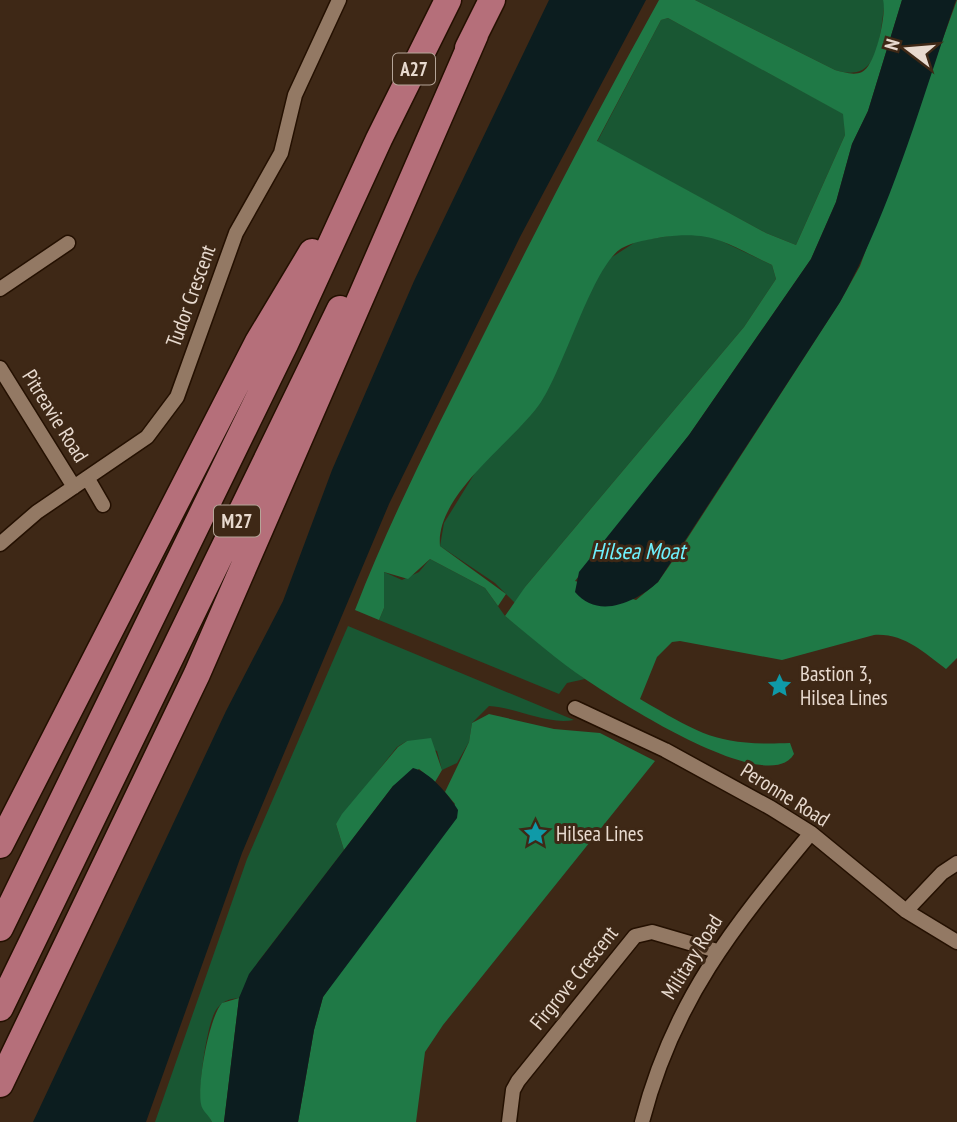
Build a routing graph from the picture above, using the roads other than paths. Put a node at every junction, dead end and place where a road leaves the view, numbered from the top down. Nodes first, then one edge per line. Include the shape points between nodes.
1 (339, 0) edge
2 (448, 0) edge
3 (492, 0) edge
4 (475, 35) junction
5 (379, 139) junction
6 (68, 243) dead end
7 (0, 289) edge
8 (0, 368) edge
9 (88, 479) junction
10 (74, 487) junction
11 (103, 505) dead end
12 (0, 544) edge
13 (575, 708) dead end
14 (811, 833) junction
15 (0, 845) edge
16 (957, 863) edge
17 (906, 911) junction
18 (0, 928) edge
19 (957, 942) edge
20 (717, 951) junction
21 (0, 1008) edge
22 (0, 1084) edge
23 (509, 1122) edge
24 (642, 1122) edge

1 - 9 street, Tudor Crescent via 295,95 281,153 236,233 177,397 147,437
2 - 5 highway, A27
3 - 4 highway
4 - 21 highway, M27
4 - 22 highway via 197,674
5 - 15 highway via 258,342
5 - 18 highway, M27 via 285,344
6 - 7 street
8 - 10 street, Pitreavie Road
9 - 10 street, Tudor Crescent
9 - 11 street
10 - 12 street, Tudor Crescent
13 - 14 street, Peronne Road via 677,756
14 - 17 street, Peronne Road
14 - 20 street, Military Road
16 - 17 street
17 - 19 street, Peronne Road
20 - 23 street, Firgrove Crescent via 652,932 635,936 518,1081
20 - 24 street, Military Road via 670,1036

